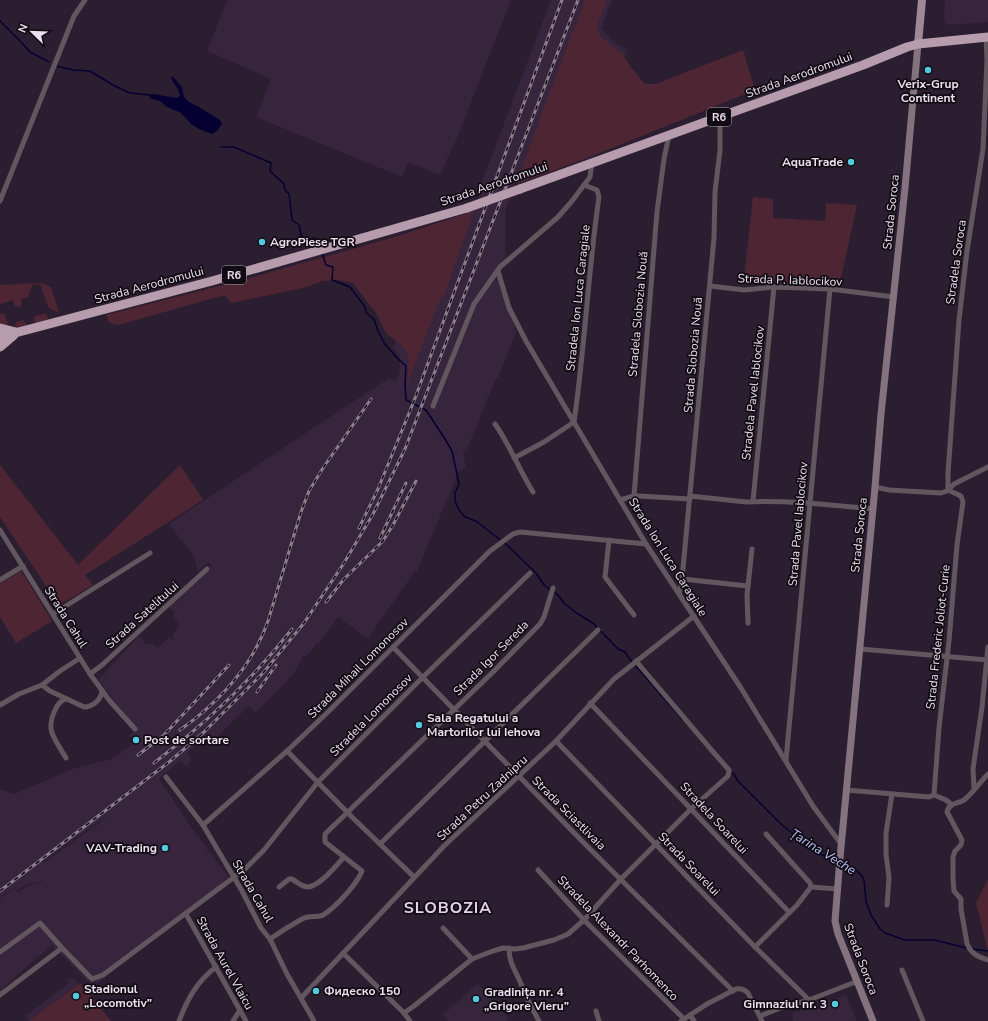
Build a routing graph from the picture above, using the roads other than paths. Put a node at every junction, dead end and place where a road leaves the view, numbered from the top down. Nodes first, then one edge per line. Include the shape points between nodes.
1 (85, 0) edge
2 (922, 0) edge
3 (987, 37) edge
4 (918, 44) junction
5 (720, 116) junction
6 (669, 135) junction
7 (592, 162) junction
8 (584, 185) junction
9 (0, 201) edge
10 (498, 271) junction
11 (710, 286) junction
12 (774, 287) junction
13 (830, 289) junction
14 (894, 297) junction
15 (0, 328) edge
16 (18, 332) junction
17 (0, 337) edge
18 (0, 347) edge
19 (433, 406) dead end
20 (574, 422) junction
21 (495, 424) dead end
22 (514, 458) junction
23 (988, 468) edge
24 (875, 487) junction
25 (948, 490) junction
26 (533, 492) dead end
27 (634, 496) junction
28 (690, 497) junction
29 (620, 500) junction
30 (753, 501) junction
31 (809, 503) junction
32 (873, 509) junction
33 (0, 530) edge
34 (609, 540) junction
35 (646, 544) junction
36 (752, 550) dead end
37 (150, 553) dead end
38 (23, 566) junction
39 (207, 569) dead end
40 (530, 573) dead end
41 (682, 579) junction
42 (0, 580) edge
43 (748, 586) junction
44 (553, 588) dead end
45 (679, 594) junction
46 (53, 614) junction
47 (634, 615) dead end
48 (694, 616) junction
49 (748, 623) dead end
50 (598, 630) dead end
51 (392, 647) junction
52 (988, 647) edge
53 (860, 648) junction
54 (947, 656) junction
55 (80, 658) junction
56 (987, 660) edge
57 (636, 661) junction
58 (90, 674) junction
59 (422, 678) junction
60 (42, 685) junction
61 (102, 690) junction
62 (66, 699) junction
63 (590, 703) junction
64 (0, 705) edge
65 (453, 710) junction
66 (135, 729) dead end
67 (484, 741) junction
68 (556, 741) junction
69 (287, 751) junction
70 (66, 758) dead end
71 (786, 760) junction
72 (988, 774) edge
73 (166, 777) dead end
74 (519, 777) junction
75 (318, 782) junction
76 (974, 788) junction
77 (846, 790) junction
78 (892, 794) junction
79 (934, 795) junction
80 (952, 805) junction
81 (691, 809) junction
82 (348, 812) junction
83 (203, 825) junction
84 (766, 834) dead end
85 (380, 844) junction
86 (656, 844) junction
87 (841, 844) junction
88 (344, 857) junction
89 (538, 870) dead end
90 (414, 877) junction
91 (234, 878) junction
92 (621, 879) junction
93 (279, 887) dead end
94 (811, 887) junction
95 (838, 889) junction
96 (887, 905) dead end
97 (789, 912) junction
98 (186, 914) junction
99 (584, 920) junction
100 (443, 928) dead end
101 (270, 939) junction
102 (755, 947) junction
103 (62, 948) junction
104 (509, 948) junction
105 (0, 952) edge
106 (343, 953) junction
107 (472, 958) junction
108 (988, 960) edge
109 (216, 967) junction
110 (902, 970) dead end
111 (858, 981) junction
112 (733, 990) junction
113 (0, 995) edge
114 (301, 998) junction
115 (809, 1000) junction
116 (240, 1010) junction
117 (596, 1011) dead end
118 (404, 1013) junction
119 (690, 1015) junction
120 (761, 1018) edge
121 (682, 1020) edge
122 (179, 1021) edge
123 (233, 1021) edge
124 (246, 1021) edge
125 (314, 1021) edge
126 (410, 1021) edge
127 (539, 1021) edge
128 (599, 1021) edge
129 (694, 1021) edge
130 (873, 1021) edge
131 (922, 1021) edge

1 - 9 street via 74,16
2 - 4 main road
3 - 4 highway, Strada Aerodromului / R6
3 - 25 street, Stradela Sorocа via 984,139 959,320
4 - 5 highway, Strada Aerodromului / R6
4 - 14 street, Strada Soroca
5 - 6 highway, Strada Aerodromului / R6
5 - 11 street, Strada Slobozia Nouă
6 - 7 highway, Strada Aerodromului / R6
6 - 27 street, Stradela Slobozia Nouă via 657,212
7 - 8 street via 590,177
7 - 16 highway, Strada Aerodromului / R6, bridge via 467,208 212,281
8 - 10 street via 558,217 508,259
8 - 20 street, Stradela Ion Luca Caragiale via 597,190 599,197
10 - 19 street via 474,304
10 - 20 street, Strada Ion Luca Caragiale via 514,318
11 - 12 street, Strada P. Iablocikov via 744,290
11 - 28 street, Strada Slobozia Nouă
12 - 13 street, Strada P. Iablocikov
12 - 30 street, Stradela Pavel Iablocikov
13 - 14 street, Strada P. Iablocikov
13 - 31 street, Strada Pavel Iablocikov
14 - 24 street, Strada Soroca
15 - 16 highway
16 - 17 highway, Strada Aerodromului / R6
16 - 18 highway
20 - 22 street
20 - 29 street, Strada Ion Luca Caragiale
21 - 22 street
22 - 26 street
23 - 25 street via 954,484
24 - 25 street via 934,494
24 - 32 street, Strada Soroca
25 - 54 street, Strada Frederic Joliot-Curie via 961,496 963,502
27 - 28 street
27 - 29 street
28 - 30 street
28 - 41 street, Strada Slobozia Nouă
29 - 35 street, Strada Ion Luca Caragiale
30 - 31 street
31 - 32 street
31 - 71 street, Strada Pavel Iablocikov
32 - 53 street, Strada Soroca
33 - 38 street, Strada Cahul
34 - 35 street, Strada Mihail Lomonosov
34 - 47 street via 605,577
34 - 51 street, Strada Mihail Lomonosov via 520,532 513,534 490,550
35 - 45 street, Strada Ion Luca Caragiale
36 - 43 street
37 - 46 street
38 - 42 street
38 - 46 street, Strada Cahul
39 - 58 street, Strada Satelitului
40 - 59 street, Stradela Lomonosov
41 - 43 street
41 - 45 street, Strada Slobozia Nouă
43 - 49 street
44 - 65 street, Strada Igor Sereda via 540,624
45 - 48 street, Strada Ion Luca Caragiale
46 - 55 street, Strada Cahul
48 - 57 street, Strada Petru Zadnipru
48 - 71 street, Strada Ion Luca Caragiale
50 - 67 street
51 - 59 street, Strada Sciastlivaia
51 - 69 street, Strada Mihail Lomonosov
52 - 56 street
53 - 54 street
53 - 77 street, Strada Soroca
54 - 56 street
54 - 79 street, Strada Frederic Joliot-Curie via 938,728
55 - 58 street, Strada Cahul
55 - 60 street
56 - 76 street via 973,769
57 - 63 street, Strada Petru Zadnipru
57 - 81 street via 728,768 729,774
58 - 61 street, Strada Cahul
59 - 65 street, Strada Sciastlivaia
59 - 75 street, Stradela Lomonosov
60 - 62 street
60 - 64 street
61 - 62 street via 98,699 89,707
61 - 66 street, Strada Cahul
62 - 70 street via 57,705 51,728
63 - 68 street, Strada Petru Zadnipru
63 - 81 street, Stradela Soarelui
65 - 67 street, Strada Sciastlivaia
65 - 82 street, Strada Igor Sereda
67 - 74 street, Strada Sciastlivaia
67 - 85 street
68 - 74 street, Strada Petru Zadnipru
68 - 86 street, Strada Soarelui
69 - 75 street
69 - 83 street, Strada Mihail Lomonosov
71 - 87 street, Strada Ion Luca Caragiale via 813,806
72 - 76 street
73 - 83 street, Strada Cahul
74 - 90 street, Strada Petru Zadnipru
74 - 92 street, Strada Sciastlivaia
75 - 82 street
75 - 91 street, Stradela Lomonosov via 256,859
76 - 80 street via 965,799
77 - 78 street
77 - 87 street, Strada Soroca
78 - 79 street via 929,797
78 - 96 street via 886,833 889,878
79 - 80 street
80 - 108 street via 947,810 948,816 962,840 953,857 954,891 961,899 968,947 976,955
81 - 86 street
81 - 97 street, Stradela Soarelui
82 - 85 street
82 - 88 street, Strada Igor Sereda via 325,834 325,842
83 - 91 street, Strada Cahul
84 - 94 street
85 - 90 street
86 - 92 street
86 - 102 street, Strada Soarelui
87 - 95 street, Strada Soroca
88 - 93 street via 314,886 307,887 289,879
88 - 101 street via 362,871 336,905 323,915 303,919
89 - 99 street, Stradela Alexandr Parhomenco
90 - 106 street, Strada Petru Zadnipru
91 - 98 street, Strada Aurel Vlaicu
91 - 101 street, Strada Cahul via 261,928
92 - 99 street
92 - 112 street, Strada Sciastlivaia
94 - 95 street
94 - 97 street
95 - 111 street, Strada Soroca via 838,934
97 - 102 street
98 - 103 street, Strada Aurel Vlaicu via 103,976 92,979
98 - 109 street, Strada Aurel Vlaicu
99 - 104 street via 564,937 523,948
99 - 121 street, Stradela Alexandr Parhomenco
100 - 107 street
101 - 114 street, Strada Cahul
102 - 115 street, Strada Soarelui
103 - 105 street via 40,923
103 - 113 street
104 - 107 street
104 - 127 street via 512,967
106 - 114 street, Strada Petru Zadnipru
106 - 118 street
107 - 118 street
109 - 116 street, Strada Aurel Vlaicu
109 - 122 street via 194,989
110 - 131 street
111 - 115 street
111 - 130 street, Strada Soroca
112 - 119 street
112 - 120 street via 745,990
114 - 125 street, Strada Cahul
115 - 120 street via 780,1008
116 - 123 street
116 - 124 street, Strada Aurel Vlaicu
117 - 128 street
118 - 126 street
119 - 121 street
119 - 129 street

